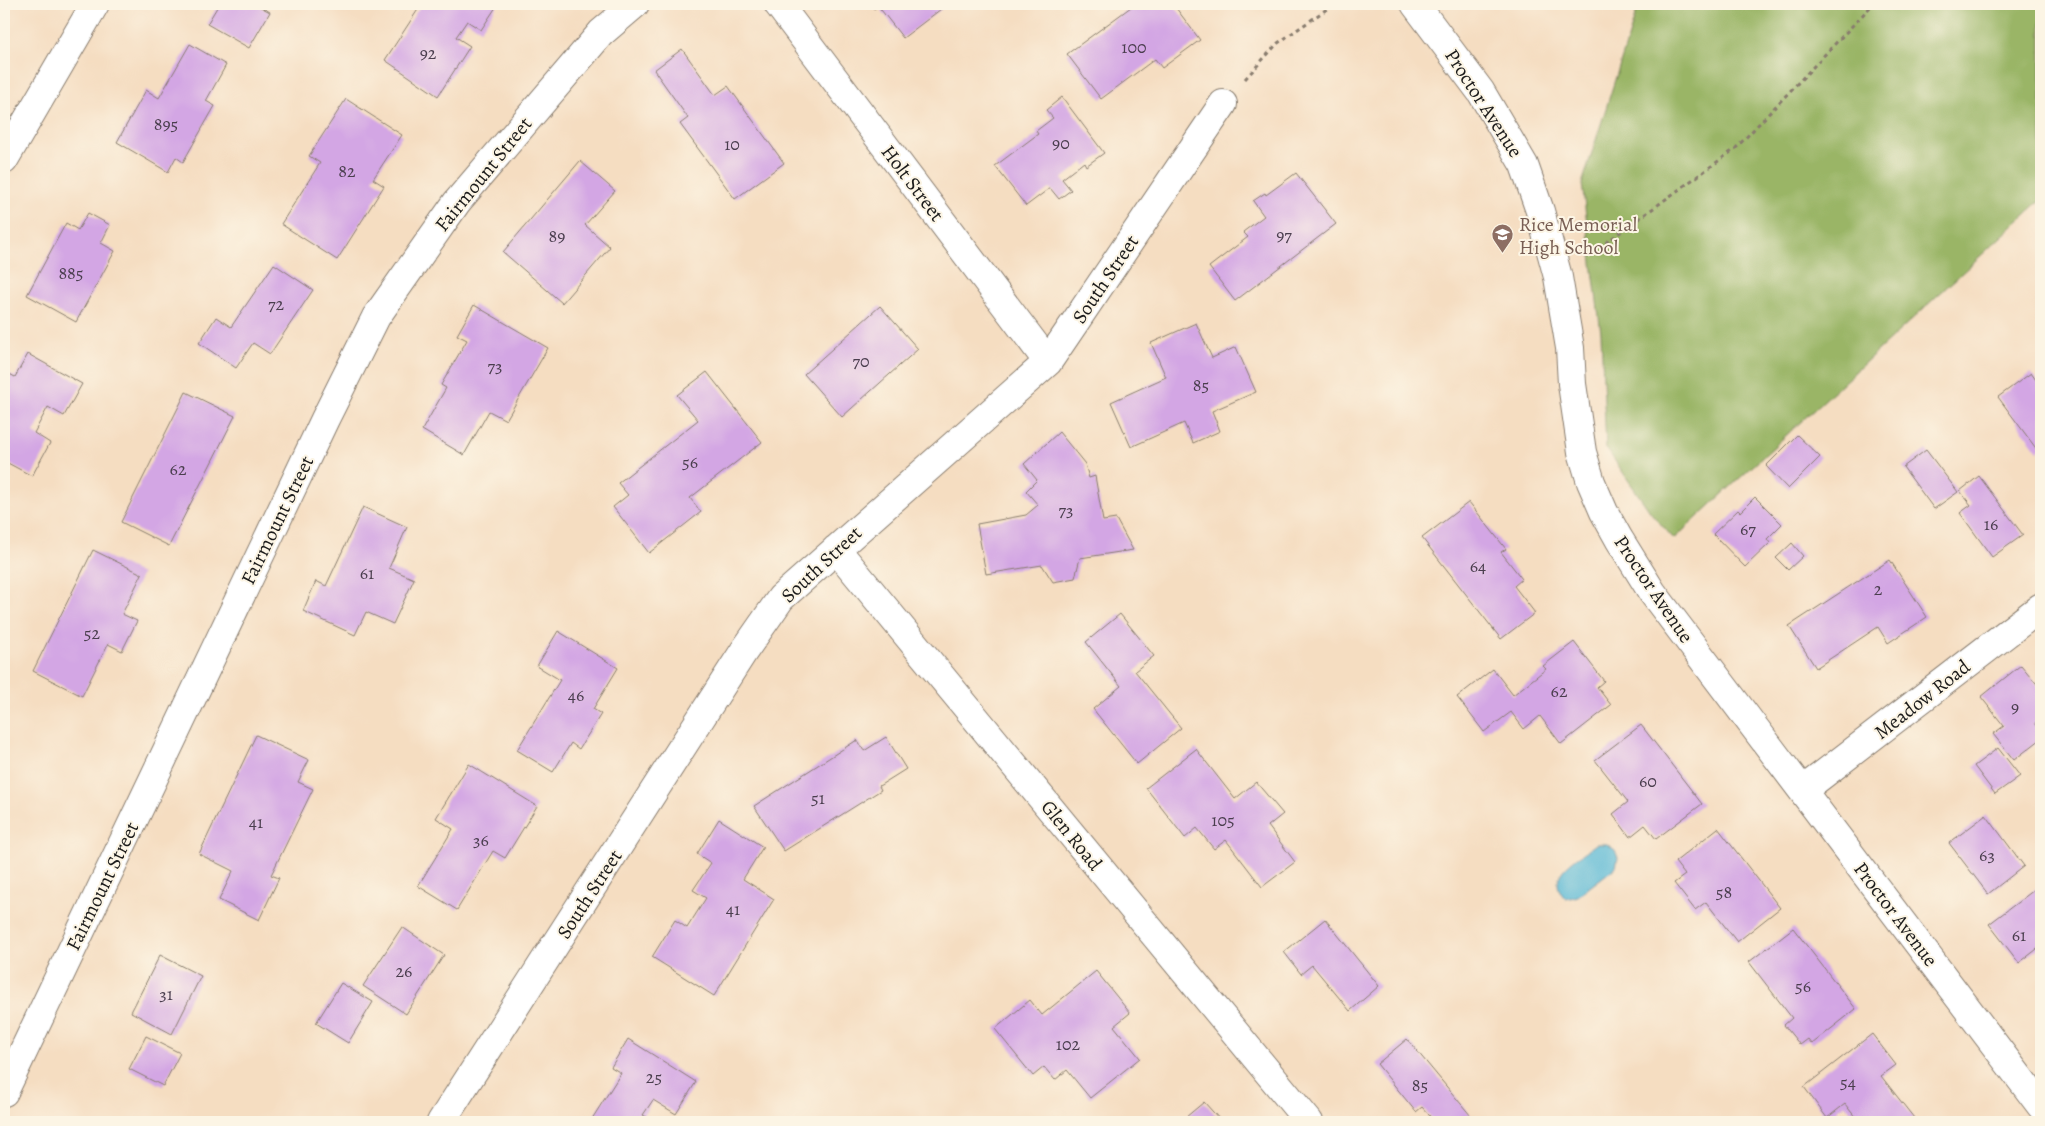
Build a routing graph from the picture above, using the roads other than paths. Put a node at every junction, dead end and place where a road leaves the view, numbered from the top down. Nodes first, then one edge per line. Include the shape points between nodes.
1 (95, 4) edge
2 (635, 4) edge
3 (778, 4) edge
4 (1416, 4) edge
5 (1223, 104) road end
6 (4, 160) edge
7 (1048, 362) junction
8 (836, 548) junction
9 (2041, 607) edge
10 (1803, 790) junction
11 (4, 1092) edge
12 (2041, 1106) edge
13 (442, 1122) edge
14 (1308, 1122) edge

1 - 6 street
2 - 11 street, Fairmount Street via 601,33 457,202 376,317
3 - 7 street, Holt Street
4 - 10 street, Proctor Avenue via 1481,92 1524,165 1558,277 1582,452 1604,512 1652,592
5 - 7 street, South Street
7 - 8 street, South Street
8 - 13 street, South Street via 781,598
8 - 14 street, Glen Road
9 - 10 street, Meadow Road
10 - 12 street, Proctor Avenue

